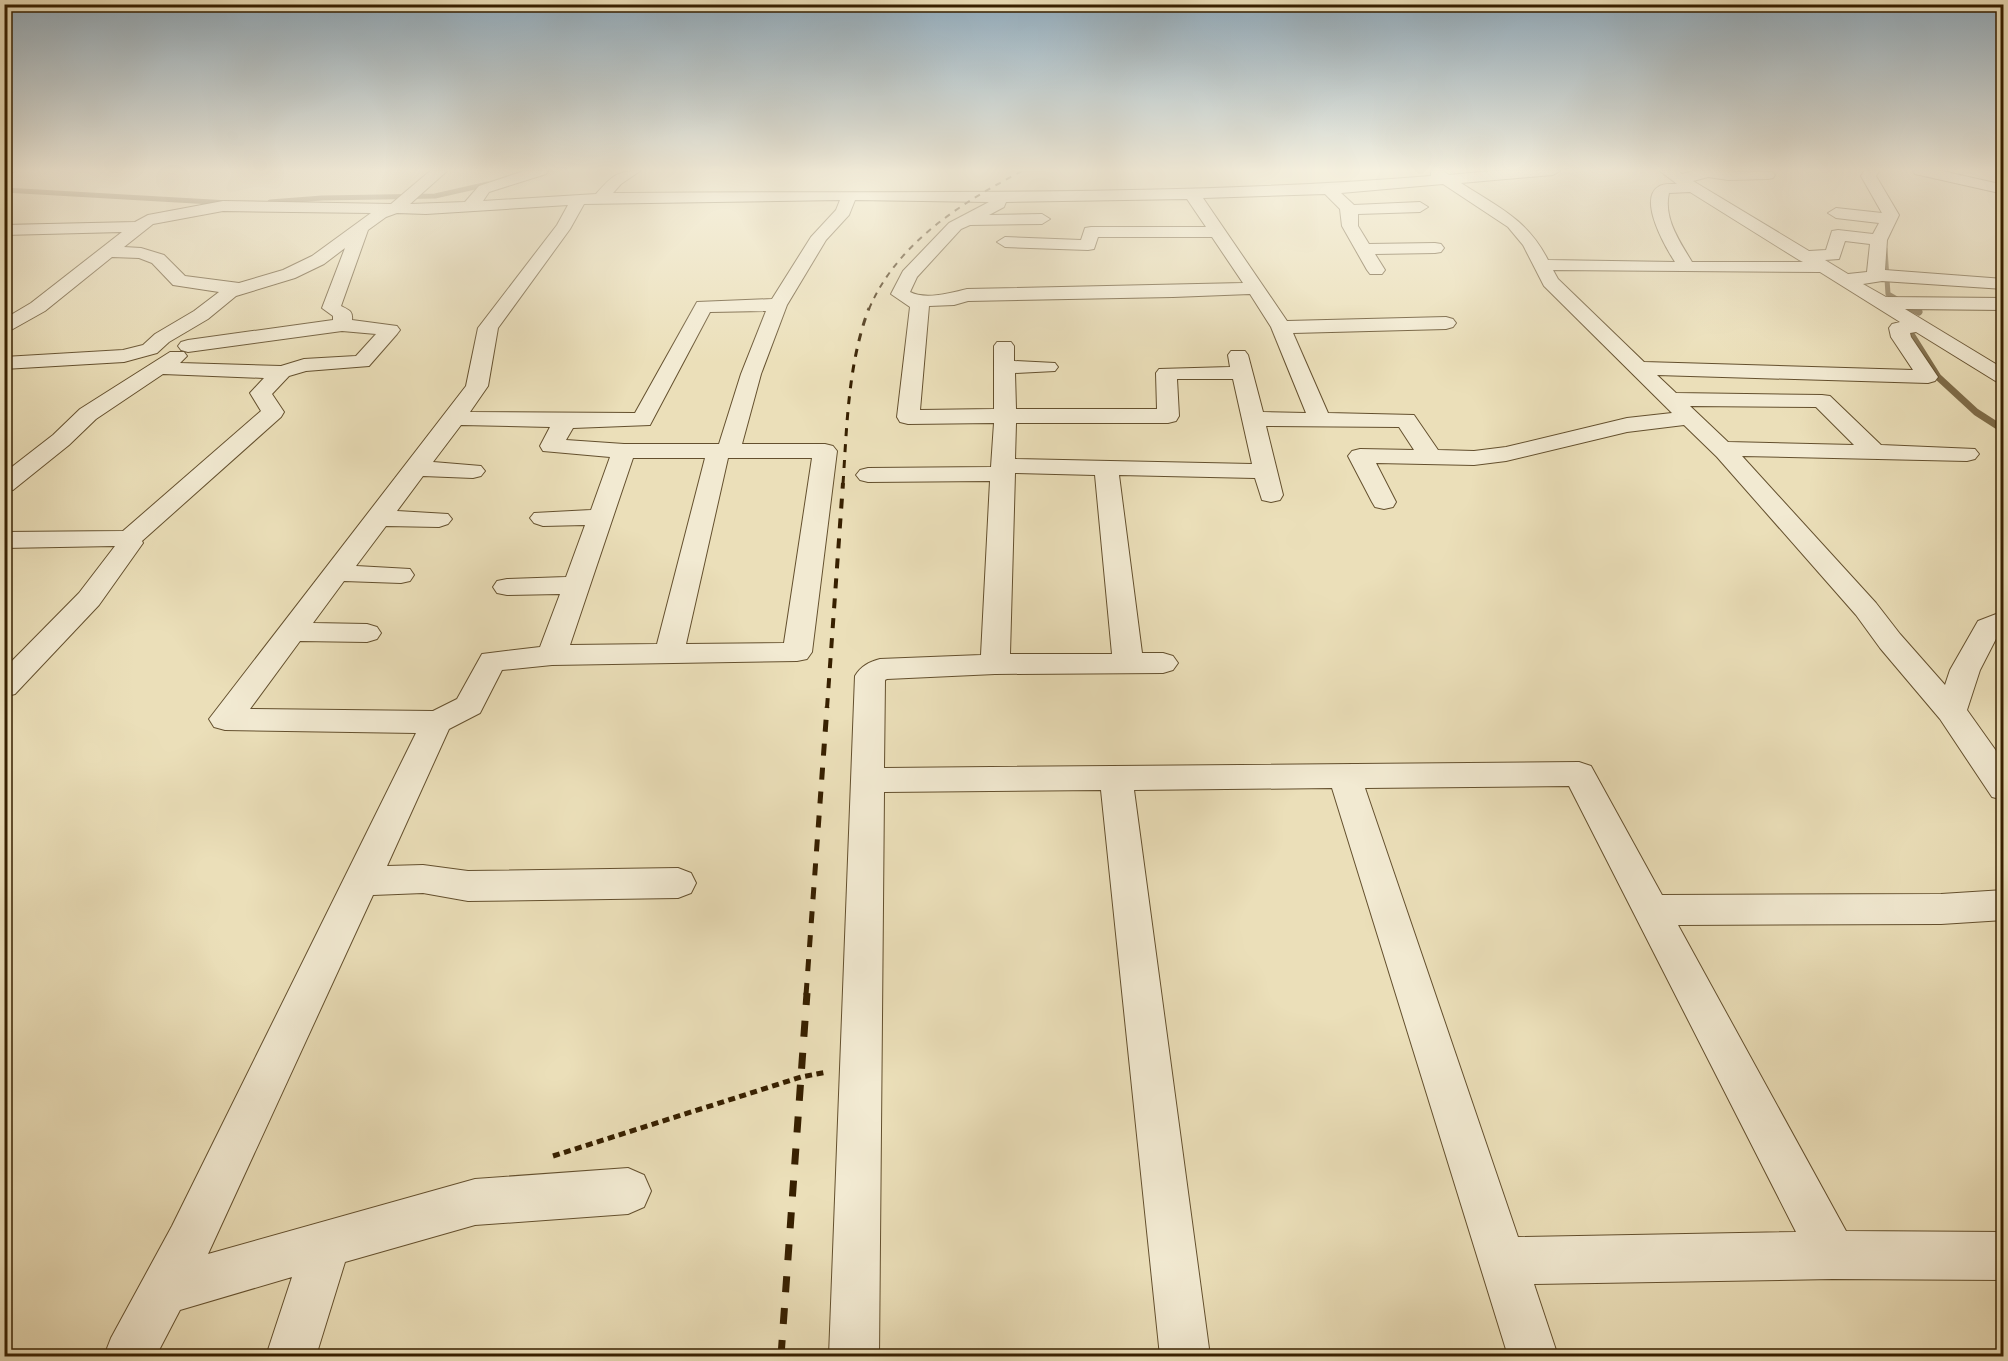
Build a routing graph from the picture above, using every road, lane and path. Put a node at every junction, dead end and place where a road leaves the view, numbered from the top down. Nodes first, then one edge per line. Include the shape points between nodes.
1 (127, 235) edge
2 (352, 235) edge
3 (359, 235) edge
4 (558, 235) edge
5 (821, 235) edge
6 (947, 235) edge
7 (1090, 235) edge
8 (1219, 235) edge
9 (1355, 235) edge
10 (1523, 235) edge
11 (1668, 235) edge
12 (1770, 235) edge
13 (1882, 235) edge
14 (1879, 240) junction
15 (1005, 242) dead end
16 (1435, 248) dead end
17 (1363, 249) junction
18 (107, 252) junction
19 (1805, 256) junction
20 (1543, 265) junction
21 (1688, 267) junction
22 (1823, 267) junction
23 (1376, 270) dead end
24 (1875, 275) junction
25 (1845, 280) junction
26 (2004, 284) edge
27 (1255, 288) junction
28 (240, 289) junction
29 (912, 301) junction
30 (1883, 303) junction
31 (2004, 304) edge
32 (778, 305) junction
33 (1446, 323) dead end
34 (342, 325) junction
35 (1920, 326) junction
36 (1281, 327) junction
37 (4, 328) edge
38 (188, 346) junction
39 (150, 349) junction
40 (8, 365) edge
41 (1048, 367) dead end
42 (163, 368) junction
43 (1640, 368) junction
44 (282, 372) junction
45 (2004, 378) edge
46 (1669, 399) junction
47 (1005, 416) junction
48 (455, 418) junction
49 (1687, 418) junction
50 (1253, 419) junction
51 (1319, 419) junction
52 (565, 421) junction
53 (1721, 449) junction
54 (624, 451) junction
55 (723, 451) junction
56 (1875, 452) junction
57 (1967, 454) dead end
58 (1431, 458) junction
59 (1107, 468) junction
60 (417, 469) junction
61 (1003, 470) junction
62 (473, 471) dead end
63 (1265, 471) junction
64 (868, 475) dead end
65 (4, 485) edge
66 (1271, 495) dead end
67 (1384, 502) dead end
68 (601, 517) junction
69 (379, 518) junction
70 (543, 518) dead end
71 (439, 519) dead end
72 (4, 540) edge
73 (127, 541) junction
74 (337, 573) junction
75 (401, 575) dead end
76 (577, 585) junction
77 (507, 586) dead end
78 (2004, 620) edge
79 (291, 632) junction
80 (367, 633) dead end
81 (669, 654) junction
82 (552, 655) junction
83 (1128, 663) junction
84 (1163, 663) dead end
85 (995, 664) junction
86 (4, 687) edge
87 (1951, 711) junction
88 (437, 722) junction
89 (1345, 776) junction
90 (1116, 778) junction
91 (866, 780) junction
92 (2004, 788) edge
93 (362, 881) junction
94 (678, 883) dead end
95 (2004, 905) edge
96 (1651, 910) junction
97 (860, 1067) junction
98 (545, 1159) dead end
99 (628, 1191) dead end
100 (327, 1244) junction
101 (1833, 1255) junction
102 (2004, 1256) edge
103 (1501, 1261) junction
104 (165, 1290) junction
105 (129, 1356) edge
106 (291, 1356) edge
107 (854, 1356) edge
108 (1185, 1356) edge
109 (1533, 1356) edge

1 - 18 street
2 - 28 street via 318,260 289,274
3 - 34 street via 331,308 343,314
4 - 48 street via 488,328 477,386
5 - 32 street
6 - 29 street via 909,275 900,294
7 - 15 street via 1088,245
8 - 27 street
9 - 17 street
10 - 20 street
11 - 21 street
12 - 19 street
13 - 14 street
14 - 19 street via 1838,235 1833,255
14 - 24 street
16 - 17 street
17 - 23 street
18 - 28 street via 158,259 179,281
18 - 37 street via 38,307
19 - 22 street
20 - 21 street
20 - 43 street via 1550,282
21 - 22 street
22 - 25 street
24 - 25 street
24 - 26 street
25 - 30 street
27 - 29 street via 967,295
27 - 36 street
28 - 39 street via 230,291
29 - 47 street via 920,305 908,417
30 - 31 street
30 - 35 street
32 - 52 street via 704,306 642,420
32 - 55 street
33 - 36 street
34 - 38 street
34 - 44 street via 390,330 362,362 304,364
35 - 43 street via 1899,328 1928,377
35 - 45 street
36 - 51 street
38 - 39 street
38 - 42 street
39 - 40 street via 123,356
41 - 47 street via 1004,356
42 - 44 street
42 - 65 street via 88,414
43 - 46 street
44 - 73 street via 261,393 273,412
46 - 49 street
46 - 56 street via 1822,401
47 - 50 street via 1168,416 1166,373 1240,363
47 - 61 street
48 - 52 street
48 - 60 street
49 - 53 street
49 - 58 street via 1628,425 1506,454
50 - 51 street
50 - 63 street
51 - 58 street via 1406,420
52 - 54 street via 550,446
53 - 56 street
53 - 87 street via 1866,609
54 - 55 street
54 - 68 street
55 - 81 street
55 - 81 street via 825,451 797,652
56 - 57 street
58 - 67 street via 1360,456
59 - 61 street
59 - 63 street
59 - 83 street
60 - 62 street
60 - 69 street
61 - 64 street
61 - 85 street
63 - 66 street
68 - 70 street
68 - 76 street
69 - 71 street
69 - 74 street
72 - 73 street
73 - 86 street via 130,543 89,599
74 - 75 street
74 - 79 street
76 - 77 street
76 - 82 street
78 - 87 street via 1988,627 1965,670
79 - 80 street
79 - 88 street via 225,719
81 - 82 street
82 - 88 street via 492,661 469,706
83 - 84 street
83 - 85 street
85 - 91 street via 880,669 870,676
87 - 92 street
88 - 93 street
89 - 90 street
89 - 96 street via 1579,774
89 - 103 street
90 - 91 street
90 - 108 street
91 - 97 street
93 - 94 street via 423,879 468,886
93 - 104 street
95 - 96 street via 1941,909
96 - 101 street
97 - 98 path via 801,1077
97 - 107 street
99 - 100 street via 475,1202
100 - 104 street
100 - 106 street
101 - 102 street
101 - 103 street
103 - 109 street
104 - 105 street

